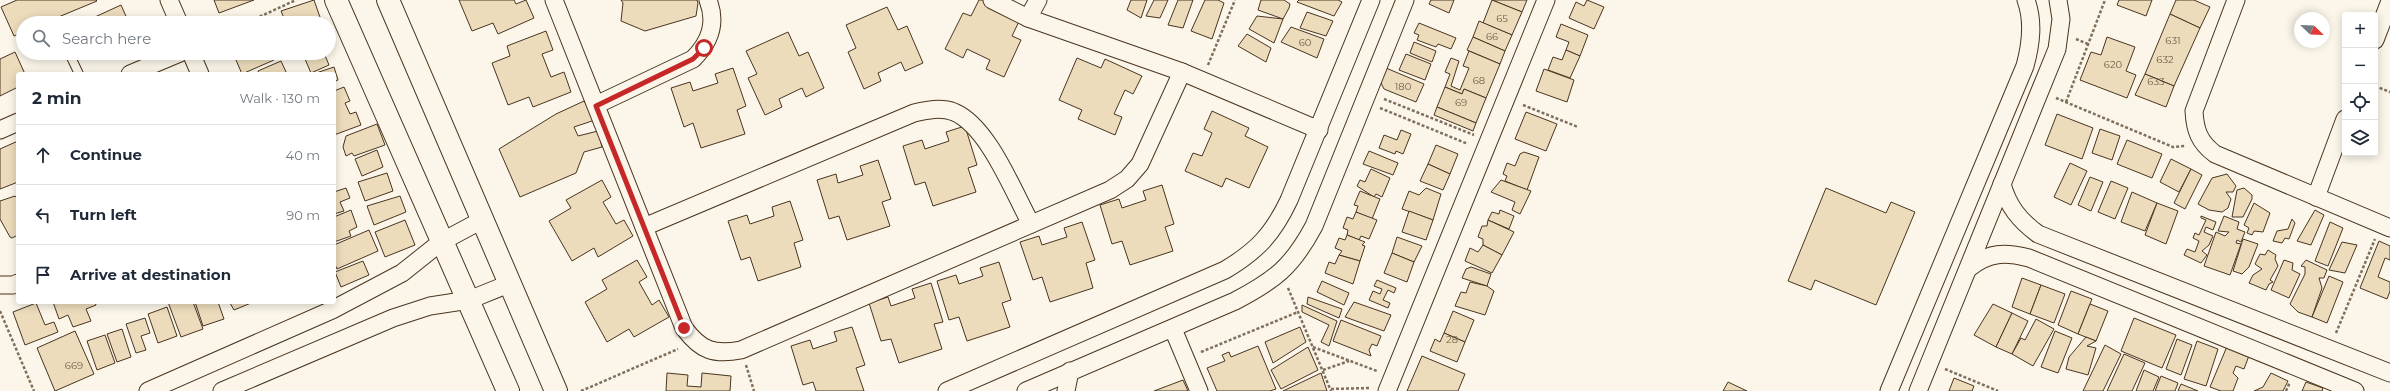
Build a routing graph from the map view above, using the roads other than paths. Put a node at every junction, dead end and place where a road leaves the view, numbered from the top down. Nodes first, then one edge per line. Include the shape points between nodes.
1 (169, 0) edge
2 (336, 0) edge
3 (388, 0) edge
4 (554, 0) edge
5 (708, 0) edge
6 (992, 0) edge
7 (1038, 0) edge
8 (1371, 0) edge
9 (1405, 0) edge
10 (1546, 0) edge
11 (2026, 0) edge
12 (2058, 0) edge
13 (2236, 0) edge
14 (2390, 1) edge
15 (175, 16) edge
16 (1028, 18) junction
17 (2378, 32) edge
18 (72, 60) edge
19 (163, 60) edge
20 (194, 60) edge
21 (78, 72) edge
22 (135, 72) edge
23 (199, 72) edge
24 (1182, 72) junction
25 (596, 106) junction
26 (16, 123) edge
27 (2342, 128) edge
28 (0, 130) edge
29 (1319, 130) junction
30 (2002, 184) junction
31 (2316, 197) junction
32 (482, 220) junction
33 (1031, 224) junction
34 (2386, 226) edge
35 (644, 227) junction
36 (441, 242) junction
37 (1969, 268) junction
38 (511, 283) junction
39 (16, 284) edge
40 (0, 285) edge
41 (469, 300) junction
42 (1173, 329) junction
43 (1070, 371) junction
44 (2390, 373) edge
45 (1389, 385) edge
46 (148, 391) edge
47 (222, 391) edge
48 (508, 391) edge
49 (556, 391) edge
50 (947, 391) edge
51 (1026, 391) edge
52 (1066, 391) edge
53 (1199, 391) edge
54 (1889, 391) edge
55 (1918, 391) edge
56 (2355, 391) edge

1 - 15 street
2 - 36 street
3 - 32 street
4 - 25 street
5 - 25 street via 713,18 711,34 693,59
6 - 16 street
7 - 16 street
8 - 29 street
9 - 42 street via 1314,226 1300,252 1282,273 1235,301
10 - 45 street
11 - 54 street via 2032,26 2025,66
12 - 30 street via 2061,19 2057,49
13 - 31 street via 2194,110 2194,124 2198,137 2215,154
14 - 17 street
16 - 24 street
18 - 21 lane
19 - 22 street
20 - 23 street
24 - 29 street
24 - 33 street via 1147,152 1127,179 1110,190
25 - 35 street
26 - 28 street
27 - 31 street
29 - 50 street via 1278,222 1264,242 1246,258 1225,270
30 - 37 street
30 - 44 street via 2007,201 2016,215 2038,234
31 - 34 street
32 - 36 street
32 - 38 street
33 - 35 street via 982,134 969,120 952,111 933,109 914,113
33 - 35 street via 741,350 725,353 708,350 694,342 684,328
36 - 41 street
36 - 46 street via 402,273 332,310
37 - 55 street
37 - 56 street via 1981,258 1996,254 2013,254 2029,258
38 - 41 street
38 - 49 street
39 - 40 street
41 - 47 street via 430,306 393,318
41 - 48 street
42 - 43 street
42 - 53 street
43 - 51 street
43 - 52 street

